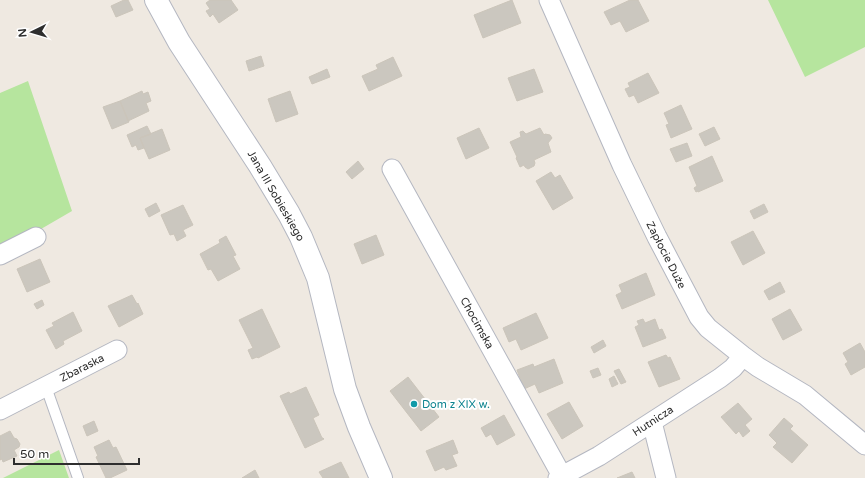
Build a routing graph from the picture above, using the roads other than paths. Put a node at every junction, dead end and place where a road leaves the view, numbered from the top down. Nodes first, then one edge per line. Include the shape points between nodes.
1 (156, 0) edge
2 (555, 2) edge
3 (392, 169) dead end
4 (36, 237) dead end
5 (0, 255) edge
6 (117, 350) dead end
7 (743, 356) junction
8 (46, 387) junction
9 (0, 410) edge
10 (652, 422) junction
11 (863, 440) edge
12 (560, 477) edge
13 (78, 478) edge
14 (381, 478) edge
15 (666, 478) edge

1 - 14 street, Jana III Sobieskiego via 179,42 260,166 301,237 318,278 345,389 358,427
2 - 7 street, Zapłocie Duże via 622,165 699,317 708,328
3 - 12 street, Chocimska
4 - 5 street
6 - 8 street, Zbaraska
7 - 10 street, Hutnicza via 720,378
7 - 11 street, Zapłocie Duże via 805,395
8 - 9 street, Zbaraska
8 - 13 lane, Zbaraska
10 - 12 street, Hutnicza
10 - 15 street

